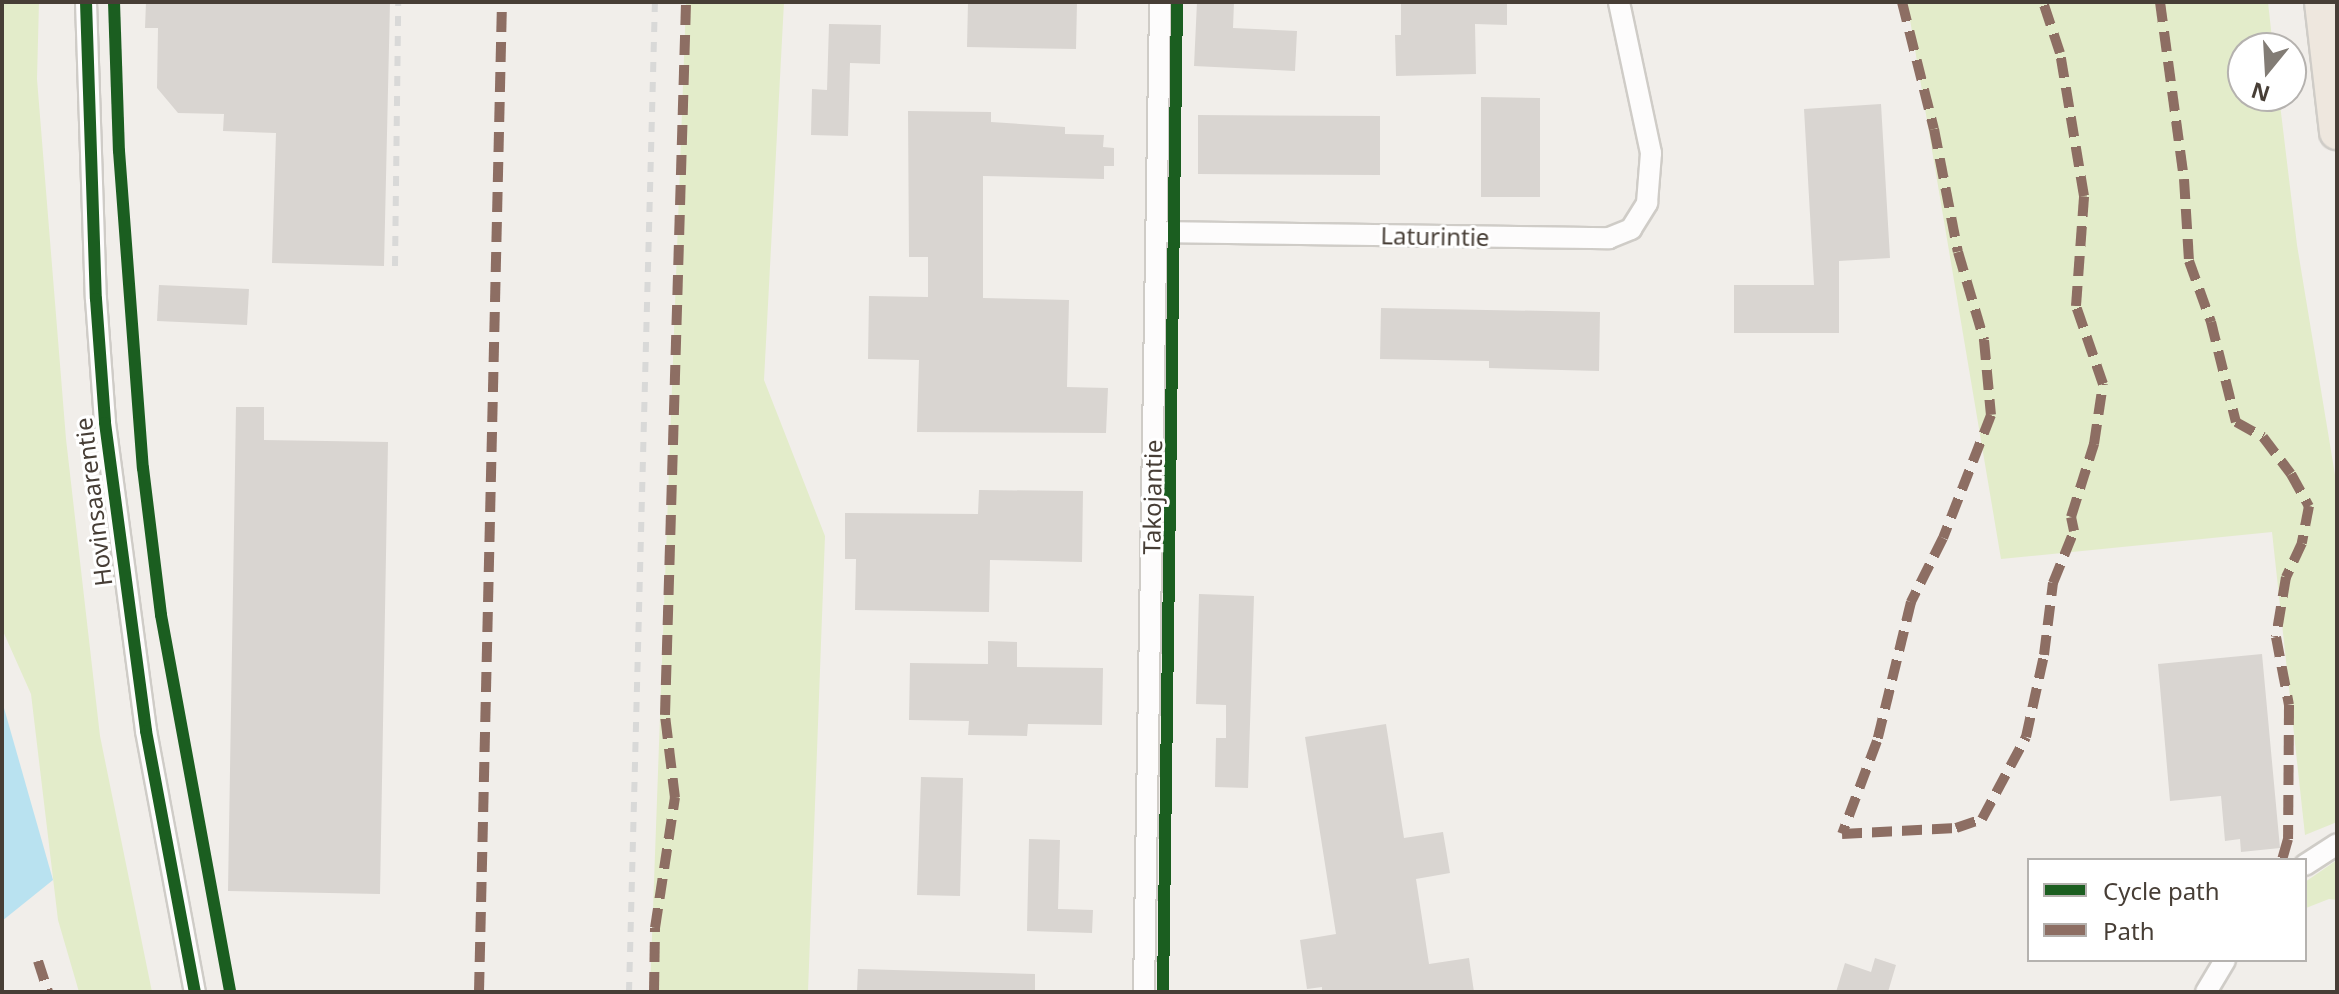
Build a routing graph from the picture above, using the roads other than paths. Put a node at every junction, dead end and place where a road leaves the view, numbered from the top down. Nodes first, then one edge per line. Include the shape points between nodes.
1 (86, 2) edge
2 (1160, 2) edge
3 (1619, 2) edge
4 (2322, 2) edge
5 (2337, 132) edge
6 (1156, 232) junction
7 (2337, 844) edge
8 (2307, 864) edge
9 (2224, 962) edge
10 (195, 992) edge
11 (1144, 992) edge
12 (2206, 992) edge

1 - 10 street, Hovinsaarentie via 105,423 146,731
2 - 6 street, Takojantie
3 - 6 street, Laturintie via 1651,153 1647,203 1631,229 1609,238
4 - 5 highway
6 - 11 street, Takojantie
7 - 8 street
9 - 12 street

